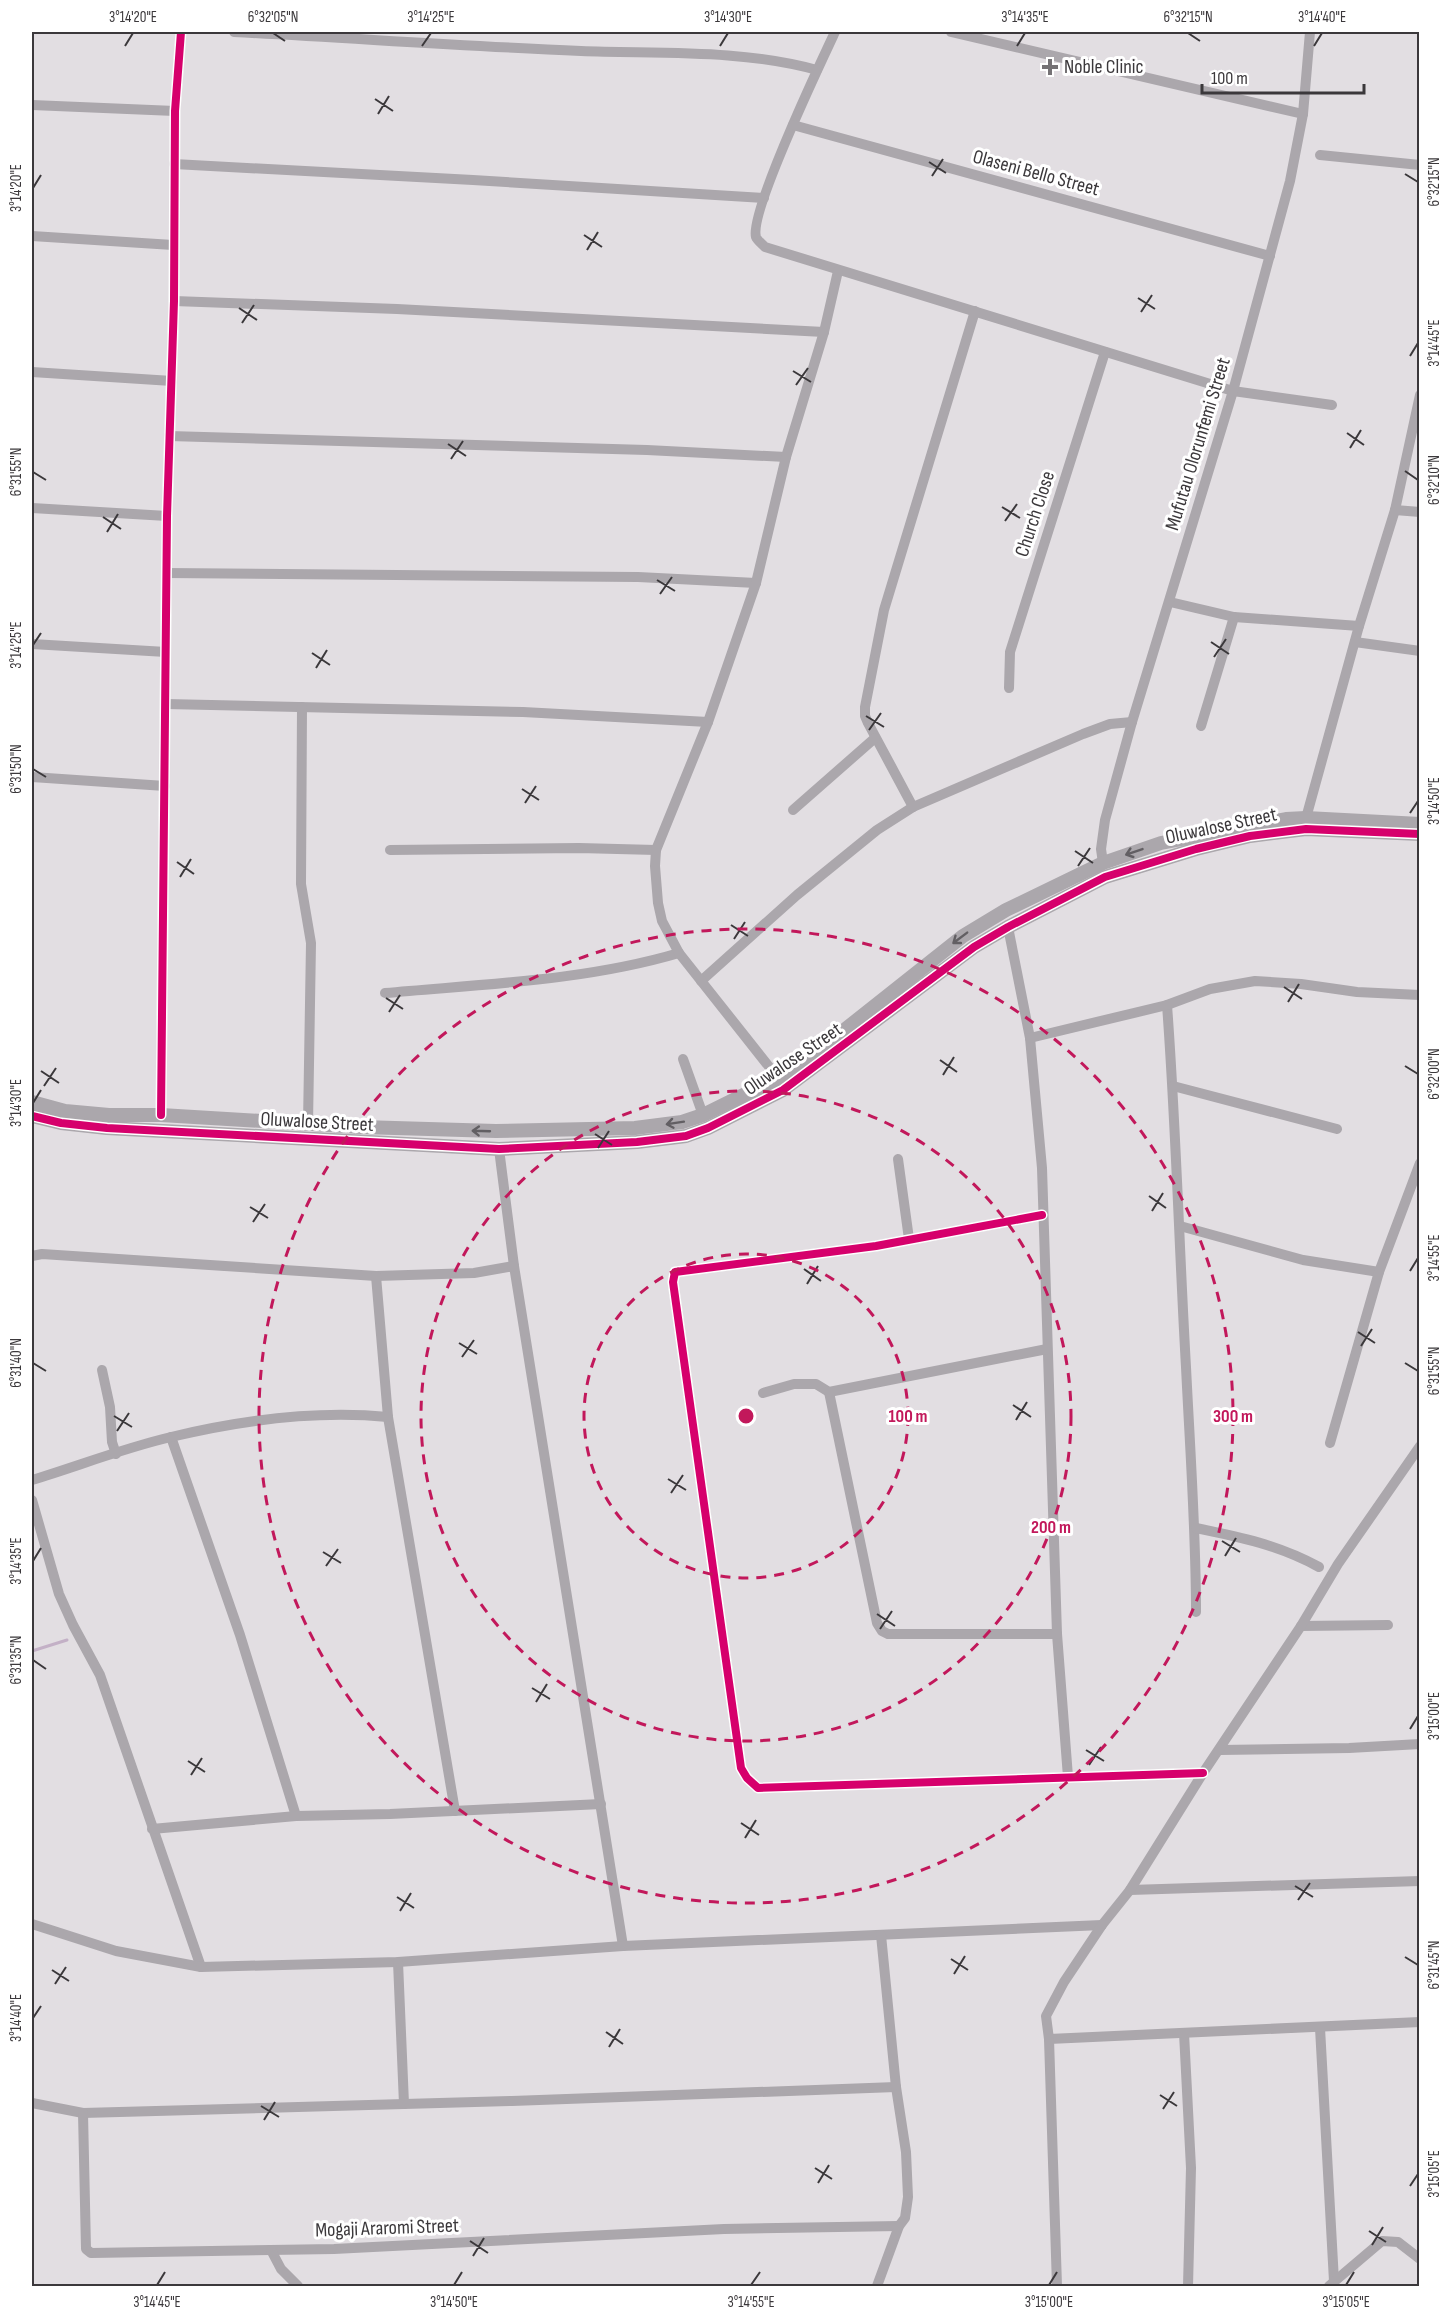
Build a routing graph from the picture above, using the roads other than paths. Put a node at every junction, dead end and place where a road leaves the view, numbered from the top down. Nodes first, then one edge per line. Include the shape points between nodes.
1 (181, 32) edge
2 (234, 32) edge
3 (835, 32) edge
4 (951, 32) edge
5 (1310, 32) edge
6 (817, 70) junction
7 (32, 105) edge
8 (175, 111) junction
9 (1303, 114) junction
10 (793, 125) junction
11 (1320, 155) dead end
12 (174, 164) junction
13 (1419, 165) edge
14 (764, 198) junction
15 (32, 236) edge
16 (173, 245) junction
17 (1270, 256) junction
18 (838, 271) junction
19 (174, 301) junction
20 (975, 310) junction
21 (824, 332) junction
22 (1106, 352) junction
23 (32, 372) edge
24 (172, 381) junction
25 (1233, 391) junction
26 (1419, 395) edge
27 (1332, 405) dead end
28 (170, 436) junction
29 (786, 458) junction
30 (32, 508) edge
31 (1395, 510) junction
32 (1419, 512) edge
33 (167, 516) junction
34 (166, 573) junction
35 (756, 583) junction
36 (1170, 602) junction
37 (1234, 617) junction
38 (1359, 626) junction
39 (1354, 642) junction
40 (32, 644) edge
41 (1419, 651) edge
42 (166, 652) junction
43 (1009, 688) dead end
44 (166, 704) junction
45 (302, 707) junction
46 (708, 722) junction
47 (1132, 722) junction
48 (1201, 726) dead end
49 (875, 738) junction
50 (32, 777) edge
51 (165, 786) junction
52 (913, 807) junction
53 (792, 810) dead end
54 (1306, 818) junction
55 (1419, 824) edge
56 (1419, 834) edge
57 (390, 850) dead end
58 (656, 850) junction
59 (1103, 863) junction
60 (1008, 927) junction
61 (679, 953) junction
62 (701, 981) junction
63 (385, 993) dead end
64 (1419, 996) edge
65 (1167, 1005) junction
66 (1030, 1038) junction
67 (683, 1059) dead end
68 (778, 1078) junction
69 (1173, 1086) junction
70 (32, 1102) edge
71 (161, 1115) junction
72 (704, 1115) junction
73 (32, 1116) edge
74 (308, 1124) junction
75 (266, 1129) junction
76 (1337, 1129) dead end
77 (499, 1149) junction
78 (898, 1159) dead end
79 (1419, 1162) edge
80 (1042, 1215) junction
81 (1180, 1226) junction
82 (909, 1239) junction
83 (32, 1256) edge
84 (514, 1266) junction
85 (1379, 1272) junction
86 (376, 1276) junction
87 (1047, 1349) junction
88 (102, 1370) dead end
89 (829, 1392) junction
90 (763, 1393) dead end
91 (388, 1417) junction
92 (171, 1437) junction
93 (1330, 1443) dead end
94 (1419, 1446) edge
95 (116, 1454) junction
96 (32, 1480) edge
97 (32, 1500) edge
98 (1196, 1528) junction
99 (1319, 1567) dead end
100 (1196, 1612) dead end
101 (1388, 1625) dead end
102 (1301, 1626) junction
103 (1057, 1634) junction
104 (1419, 1744) edge
105 (1220, 1750) junction
106 (1203, 1773) junction
107 (1068, 1777) junction
108 (601, 1804) junction
109 (456, 1811) junction
110 (296, 1816) junction
111 (153, 1829) junction
112 (1419, 1881) edge
113 (1130, 1890) junction
114 (32, 1924) edge
115 (1102, 1925) junction
116 (881, 1935) junction
117 (623, 1946) junction
118 (398, 1962) junction
119 (201, 1967) junction
120 (1419, 2022) edge
121 (1320, 2028) junction
122 (1184, 2033) junction
123 (1049, 2039) junction
124 (896, 2087) junction
125 (32, 2103) edge
126 (404, 2104) junction
127 (83, 2113) junction
128 (898, 2226) junction
129 (271, 2250) junction
130 (1419, 2259) edge
131 (1331, 2284) edge
132 (298, 2286) edge
133 (877, 2286) edge
134 (1057, 2286) edge
135 (1188, 2286) edge

1 - 8 street
2 - 6 street via 703,55 777,61
3 - 6 street
4 - 9 street
5 - 9 street, Mufutau Olorunfemi Street
6 - 10 street
7 - 8 street
8 - 12 street
9 - 17 street, Mufutau Olorunfemi Street
10 - 14 street
10 - 17 street, Olaseni Bello Street
11 - 13 street
12 - 14 street
12 - 16 street
14 - 18 street via 756,237 765,247
15 - 16 street
16 - 19 street
17 - 25 street, Mufutau Olorunfemi Street
18 - 20 street
18 - 21 street
19 - 21 street
19 - 24 street
20 - 22 street
20 - 49 street via 884,610 865,716
21 - 29 street
22 - 25 street
22 - 43 street, Church Close via 1010,652
23 - 24 street
24 - 28 street
25 - 27 street
25 - 36 street, Mufutau Olorunfemi Street
26 - 31 street
28 - 29 street via 647,450
28 - 33 street
29 - 35 street
30 - 33 street
31 - 32 street
31 - 38 street
33 - 34 street
34 - 35 street via 638,577
34 - 42 street
35 - 46 street
36 - 37 street
36 - 47 street, Mufutau Olorunfemi Street
37 - 38 street
37 - 48 street
38 - 39 street
39 - 41 street
39 - 54 street
40 - 42 street
42 - 44 street
44 - 45 street
44 - 51 street
45 - 46 street via 523,712
45 - 74 street via 302,884 311,943
46 - 58 street
47 - 52 street via 1110,724 1083,734
47 - 59 street, Mufutau Olorunfemi Street via 1105,820
49 - 52 street
49 - 53 street
50 - 51 street
51 - 71 street
52 - 62 street via 877,830 797,895
54 - 55 street, Oluwalose Street
54 -> 59 street, Oluwalose Street via 1161,843
56 - 60 street, Oluwalose Street via 1306,830 1250,836 1164,857 1105,877
57 - 58 street
58 - 61 street via 662,921
59 -> 68 street, Oluwalose Street via 1006,910 963,936
60 - 66 street
60 - 77 street, Oluwalose Street via 974,947 783,1090 708,1128 686,1136 637,1142
61 - 62 street
61 - 63 street via 566,977
62 - 68 street
64 - 65 street via 1255,981 1210,989
65 - 66 street
65 - 69 street
66 - 80 street
67 - 72 street
68 - 72 street, Oluwalose Street
69 - 76 street
69 - 81 street
70 - 71 street, Oluwalose Street via 65,1111
71 - 75 street, Oluwalose Street
72 -> 74 street, Oluwalose Street via 635,1128 496,1131
73 - 75 street, Oluwalose Street via 107,1128
74 - 75 street, Oluwalose Street
75 - 77 street, Oluwalose Street
77 - 84 street
78 - 82 street
79 - 85 street
80 - 82 street
80 - 87 street
81 - 85 street via 1303,1260
81 - 98 street
82 - 107 street via 675,1272 673,1276 741,1768 758,1788
83 - 86 street
84 - 86 street via 474,1273
84 - 108 street
85 - 93 street
86 - 91 street
87 - 89 street
87 - 103 street
88 - 95 street
89 - 90 street via 816,1384 794,1384
89 - 103 street via 882,1631
91 - 92 street via 316,1414
91 - 109 street
92 - 95 street
92 - 110 street via 240,1635
94 - 102 street via 1338,1564
95 - 96 street
97 - 111 street via 59,1594 100,1675
98 - 99 street via 1272,1545
98 - 100 street
101 - 102 street
102 - 105 street
103 - 107 street
104 - 105 street
105 - 106 street
106 - 107 street
106 - 113 street
108 - 109 street
108 - 117 street
109 - 110 street
110 - 111 street
111 - 119 street
112 - 113 street
113 - 115 street
114 - 119 street via 116,1951
115 - 116 street
115 - 123 street via 1046,2016
116 - 117 street
116 - 124 street
117 - 118 street
118 - 119 street
118 - 126 street
120 - 121 street
121 - 122 street
121 - 131 street
122 - 123 street
122 - 135 street via 1191,2168
123 - 134 street
124 - 126 street
124 - 128 street via 908,2197 905,2218
125 - 127 street
126 - 127 street
127 - 129 street, Mogaji Araromi Street via 87,2249 91,2253
128 - 129 street, Mogaji Araromi Street via 724,2229
128 - 133 street
129 - 132 street via 281,2269
130 - 131 street via 1398,2242 1382,2241

